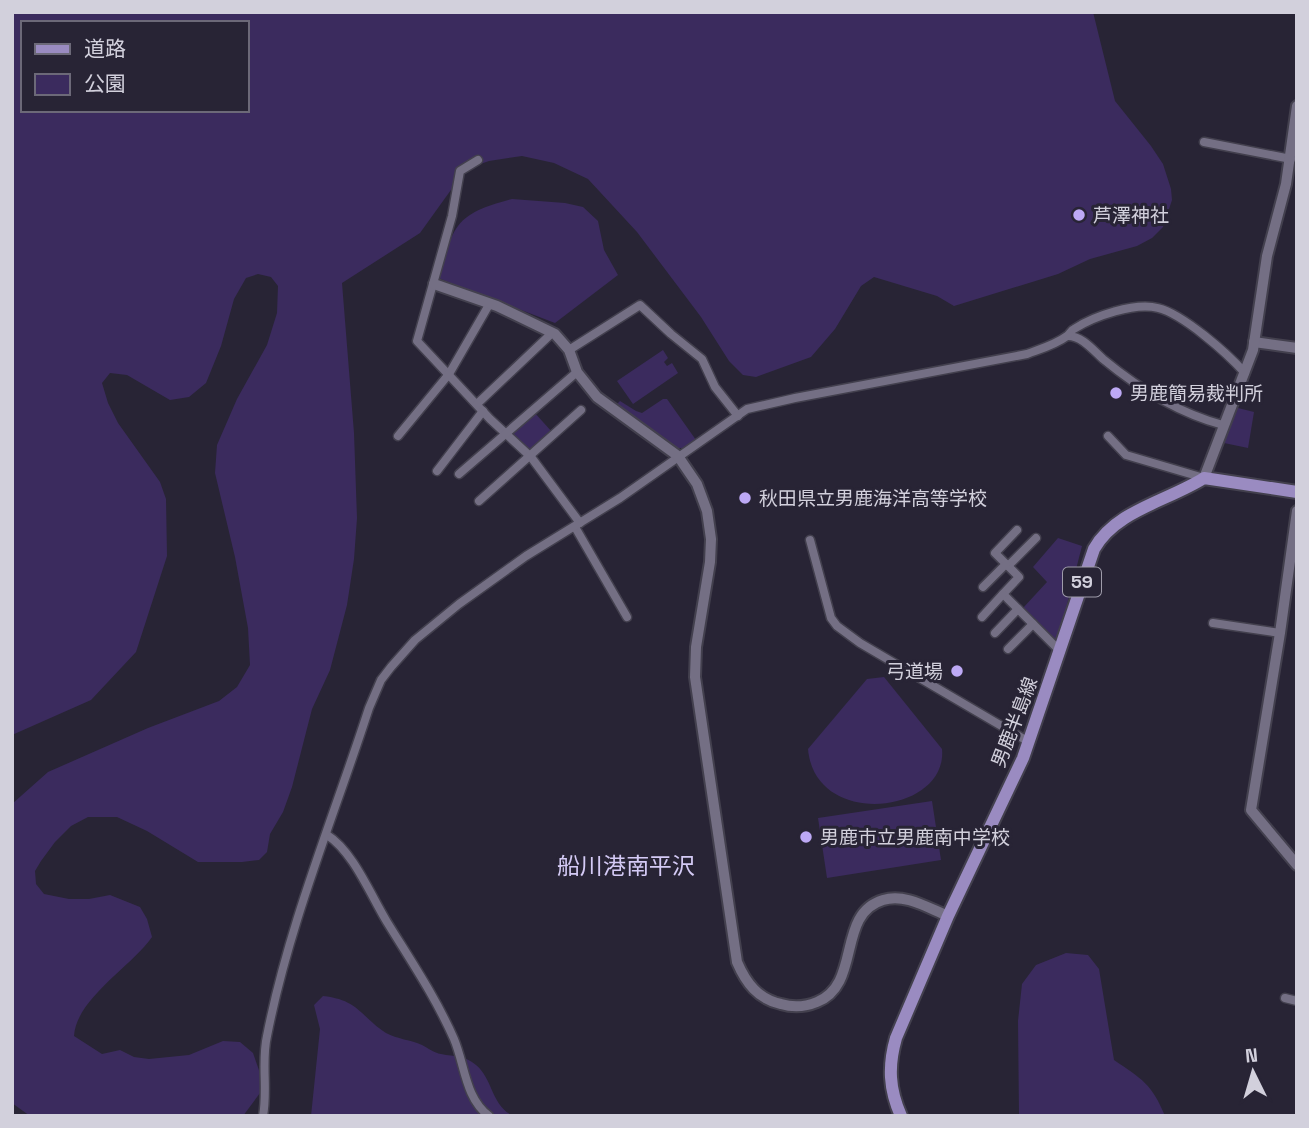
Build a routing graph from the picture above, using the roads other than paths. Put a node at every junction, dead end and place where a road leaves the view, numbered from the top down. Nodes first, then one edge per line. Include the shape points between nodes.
1 (1297, 106) edge
2 (1203, 142) dead end
3 (1290, 159) junction
4 (478, 160) dead end
5 (1291, 184) edge
6 (434, 284) junction
7 (491, 303) junction
8 (552, 333) junction
9 (1068, 336) junction
10 (1254, 342) junction
11 (1297, 348) edge
12 (569, 350) junction
13 (577, 372) junction
14 (1245, 373) junction
15 (449, 374) junction
16 (480, 408) junction
17 (581, 410) dead end
18 (738, 416) junction
19 (1223, 425) junction
20 (505, 433) junction
21 (398, 436) dead end
22 (1108, 436) dead end
23 (678, 456) junction
24 (531, 457) junction
25 (438, 471) dead end
26 (459, 474) dead end
27 (1204, 478) junction
28 (1297, 492) edge
29 (479, 501) dead end
30 (1297, 511) edge
31 (577, 525) junction
32 (1017, 530) dead end
33 (1036, 538) dead end
34 (810, 540) dead end
35 (1007, 565) junction
36 (983, 587) dead end
37 (1003, 594) junction
38 (1018, 609) junction
39 (627, 617) dead end
40 (982, 617) dead end
41 (1213, 623) dead end
42 (1032, 624) junction
43 (995, 633) dead end
44 (1280, 633) junction
45 (1008, 649) dead end
46 (1060, 651) junction
47 (1029, 742) junction
48 (327, 835) junction
49 (1295, 858) edge
50 (948, 916) junction
51 (1285, 999) dead end
52 (1297, 1001) edge
53 (263, 1116) edge
54 (489, 1116) edge
55 (901, 1116) edge

1 - 3 street
2 - 3 street
3 - 5 street
4 - 6 street via 460,171
5 - 10 street via 1267,256
6 - 7 street
6 - 15 street via 417,341
7 - 8 street
7 - 15 street
8 - 12 street
8 - 16 street
9 - 14 street via 1073,329 1116,312 1155,307 1195,329
9 - 18 street via 1027,354 795,398 747,409
9 - 19 street via 1078,338 1153,394
10 - 11 street
10 - 14 street
12 - 13 street
12 - 18 street via 640,305 702,359 715,387
13 - 20 street
13 - 23 street via 597,397
14 - 19 street
15 - 16 street
15 - 21 street
16 - 20 street
16 - 25 street
17 - 24 street
18 - 23 street
19 - 27 street
20 - 24 street
20 - 26 street
22 - 27 street via 1126,455
23 - 31 street
23 - 50 street via 707,511 711,539 695,677 737,962 745,980 773,1002 813,1004 838,987 864,911 881,900 900,897
24 - 29 street
24 - 31 street
27 - 28 main road
27 - 46 main road, 男鹿半島線 / 59 via 1124,519 1101,536
30 - 44 street
31 - 39 street
31 - 48 street via 478,589 415,640 391,667 369,708
32 - 35 street via 995,552
33 - 35 street
34 - 47 street via 837,626
35 - 36 street
35 - 37 street via 1019,578
37 - 38 street
37 - 40 street
38 - 42 street
38 - 43 street
41 - 44 street
42 - 45 street
42 - 46 street
44 - 49 street via 1251,810
46 - 47 main road, 男鹿半島線 / 59
47 - 50 main road, 男鹿半島線 / 59
48 - 53 street via 267,1037
48 - 54 street via 352,863 406,949 454,1041 470,1093
50 - 55 main road, 男鹿半島線 / 59 via 890,1058 893,1095
51 - 52 street

